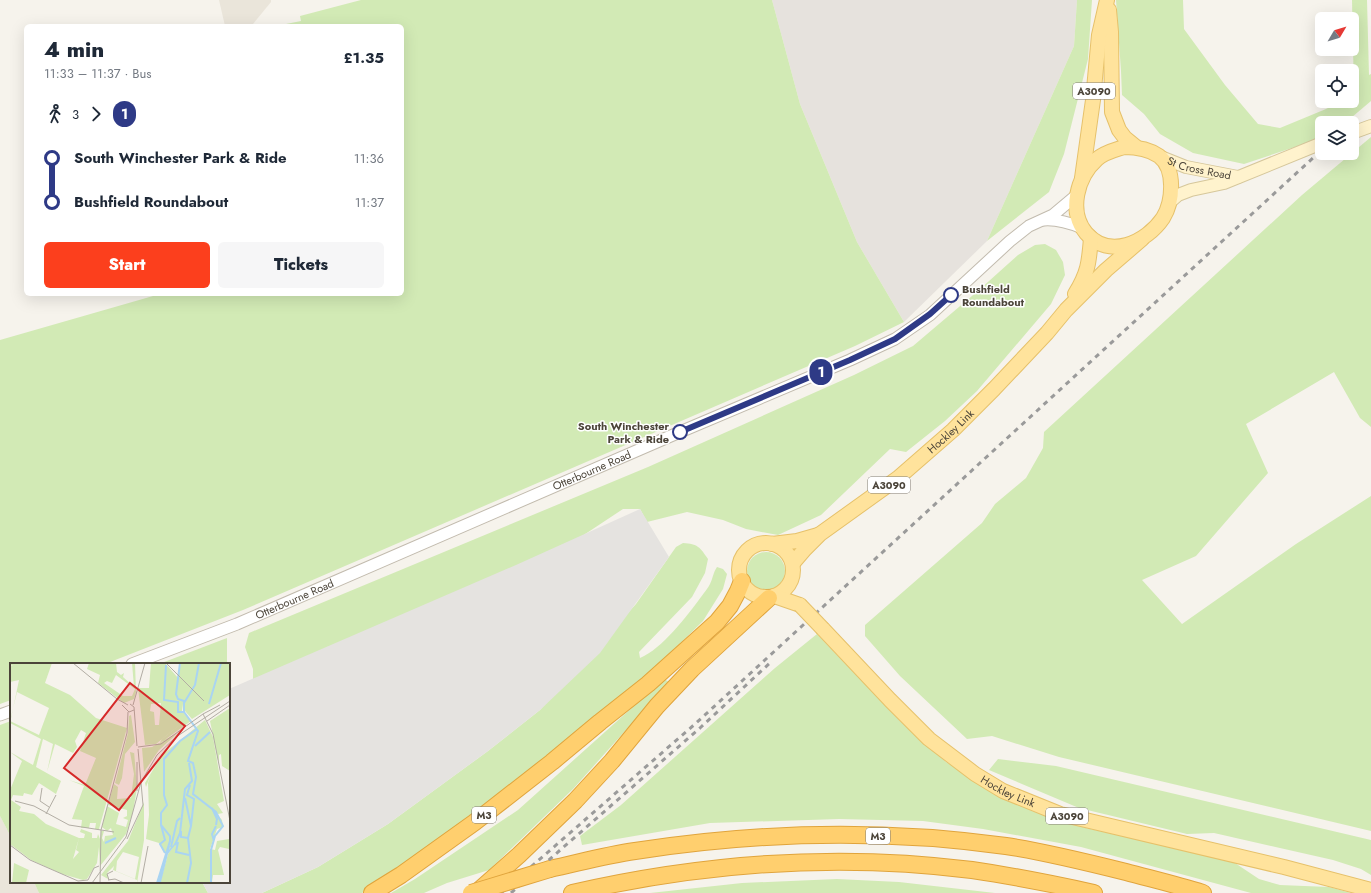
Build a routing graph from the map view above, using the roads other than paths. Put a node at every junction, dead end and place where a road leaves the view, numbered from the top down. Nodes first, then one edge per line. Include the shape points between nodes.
1 (1108, 0) edge
2 (1371, 126) edge
3 (1359, 130) edge
4 (1315, 146) edge
5 (1136, 147) junction
6 (1161, 158) junction
7 (1238, 177) junction
8 (1079, 188) junction
9 (1170, 202) junction
10 (1044, 220) junction
11 (1087, 233) junction
12 (1142, 239) junction
13 (1066, 310) junction
14 (820, 534) junction
15 (772, 544) junction
16 (793, 563) junction
17 (742, 581) junction
18 (791, 581) junction
19 (772, 597) junction
20 (800, 606) junction
21 (135, 663) edge
22 (10, 710) edge
23 (0, 715) edge
24 (1371, 890) edge
25 (372, 893) edge
26 (471, 893) edge
27 (476, 893) edge
28 (572, 893) edge
29 (1094, 893) edge
30 (1203, 893) edge

1 - 5 main road, A3090 via 1112,112 1119,130
1 - 8 main road, A3090 via 1099,35 1093,100
2 - 3 main road
4 - 7 main road, St Cross Road
5 - 6 main road
5 - 8 main road via 1124,146 1106,153 1094,163
6 - 7 main road, St Cross Road via 1186,167
6 - 9 main road via 1170,176
7 - 9 main road, St Cross Road via 1224,183 1191,190
8 - 10 street, Otterbourne Road via 1062,208
8 - 11 main road via 1076,207 1078,217
9 - 12 main road via 1163,218
10 - 11 street, Otterbourne Road via 1064,221
10 - 21 street, Otterbourne Road via 1029,226 1010,241 930,314 895,339 237,624
11 - 12 main road via 1106,246 1114,248
11 - 13 main road, Hockley Link / A3090 via 1089,262 1084,278
12 - 13 main road, Hockley Link / A3090
13 - 14 main road, Hockley Link / A3090 via 953,430 898,478
14 - 15 main road, Hockley Link / A3090 via 797,541
14 - 16 main road, Hockley Link / A3090
15 - 16 main road via 785,550
15 - 17 main road via 758,545 747,551 740,568
16 - 18 main road
17 - 19 main road via 750,592 762,597
17 - 25 highway, M3 via 730,606 717,622 648,684 475,822
18 - 19 main road via 787,588
18 - 20 main road, Hockley Link / A3090
19 - 20 main road, Hockley Link / A3090
19 - 27 highway via 687,674 575,801
20 - 24 main road, Hockley Link / A3090, bridge via 929,739 975,774 1003,791 1060,814
22 - 23 street
26 - 30 highway, M3, bridge via 550,869 633,851 781,836 854,835 931,838 1006,846 1074,858
28 - 29 highway via 656,876 729,866 879,862 971,870

